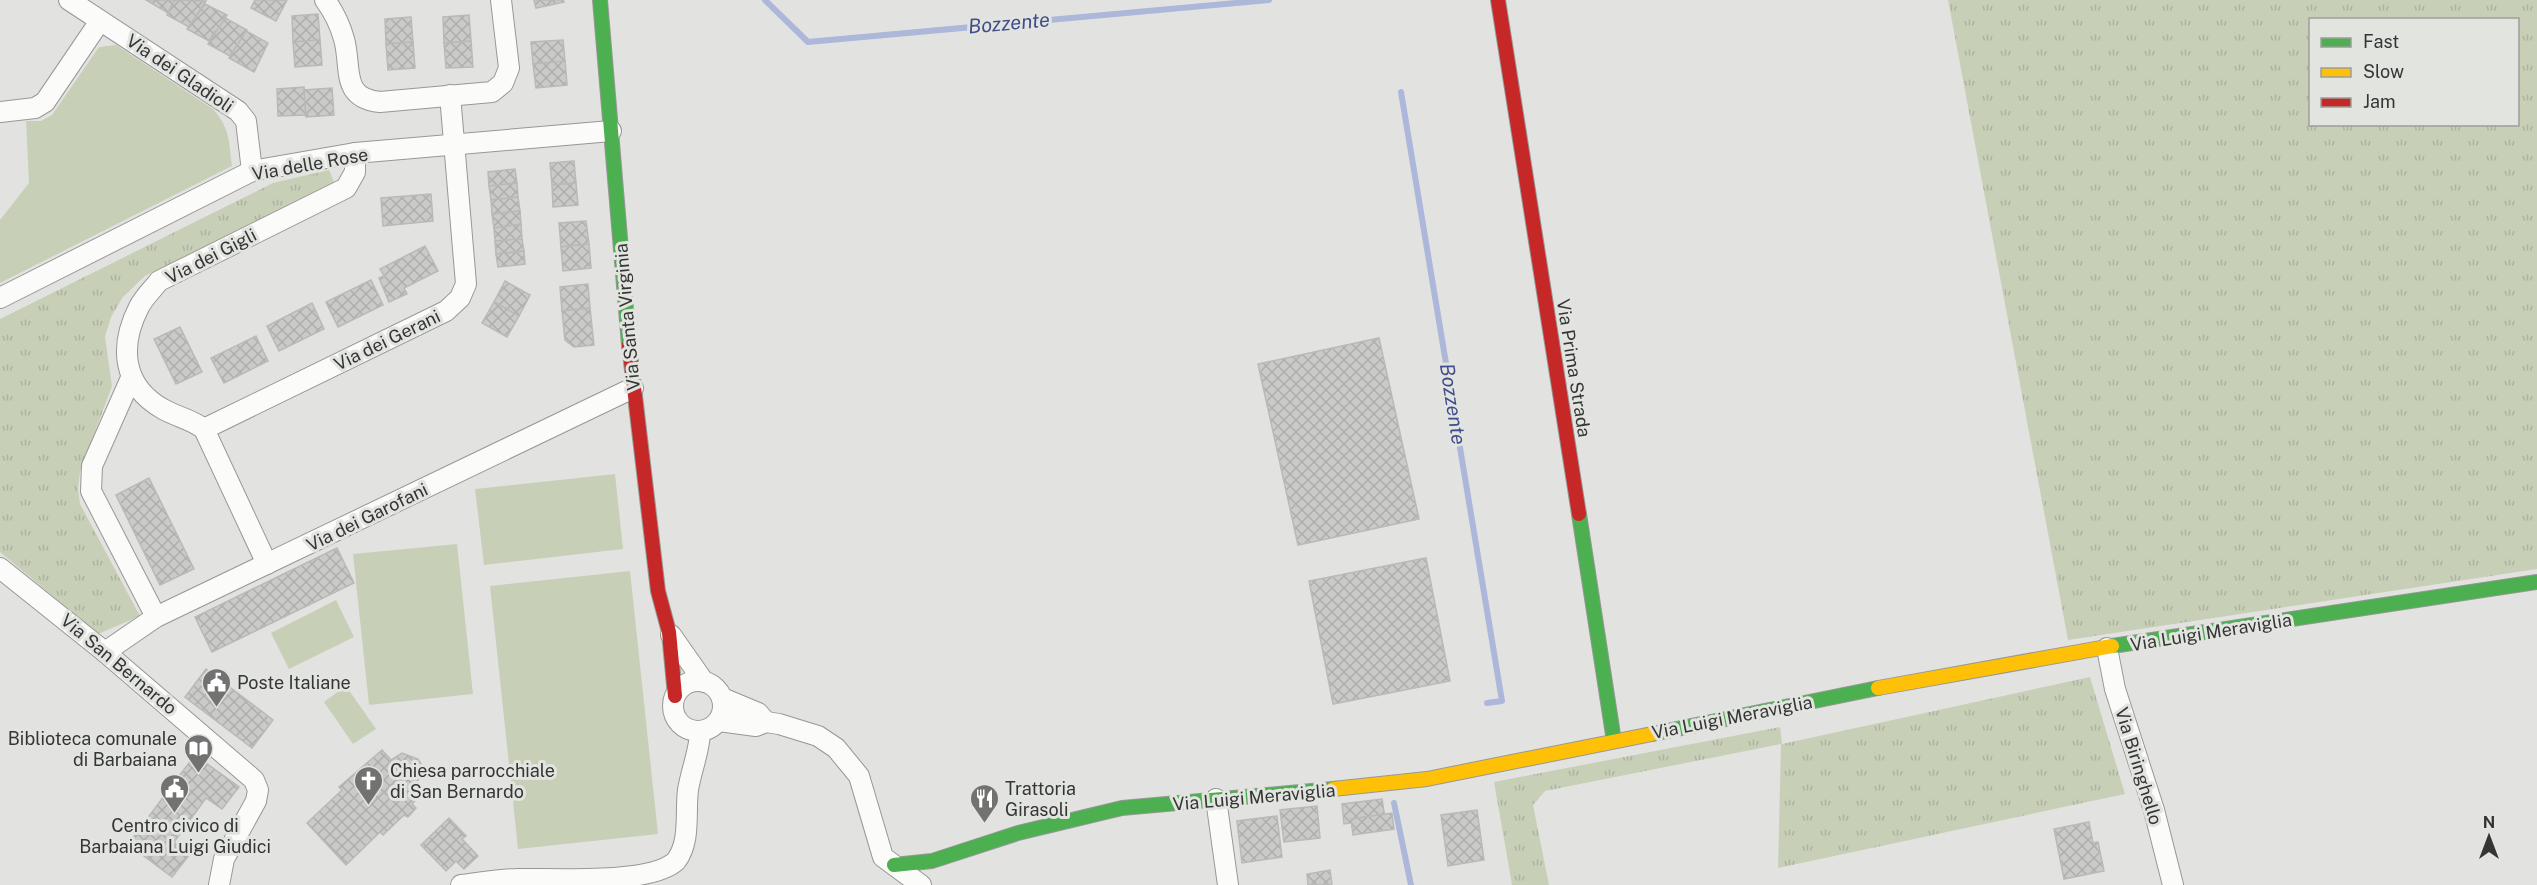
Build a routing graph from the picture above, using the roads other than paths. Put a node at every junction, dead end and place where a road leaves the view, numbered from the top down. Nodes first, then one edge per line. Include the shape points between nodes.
1 (69, 0) edge
2 (326, 0) edge
3 (501, 0) edge
4 (600, 0) edge
5 (1498, 0) edge
6 (100, 21) junction
7 (450, 95) junction
8 (0, 112) edge
9 (611, 131) junction
10 (454, 146) junction
11 (355, 153) junction
12 (252, 171) junction
13 (0, 298) edge
14 (131, 378) junction
15 (633, 388) junction
16 (204, 429) junction
17 (267, 564) junction
18 (0, 568) edge
19 (2537, 582) edge
20 (156, 617) junction
21 (669, 632) junction
22 (2107, 648) junction
23 (105, 652) junction
24 (704, 682) junction
25 (675, 696) junction
26 (722, 698) junction
27 (718, 721) junction
28 (766, 722) junction
29 (700, 732) junction
30 (1614, 741) junction
31 (1216, 799) junction
32 (932, 861) junction
33 (894, 865) junction
34 (219, 885) edge
35 (461, 885) edge
36 (921, 885) edge
37 (927, 885) edge
38 (1228, 885) edge
39 (2173, 885) edge

1 - 6 street, Via dei Gladioli
2 - 7 street via 345,41 350,83 357,94 367,101 380,102
3 - 7 street via 509,69 503,83 492,92
4 - 9 street, Via Santa Virginia
5 - 30 street, Via Prima Strada
6 - 8 street via 45,102 35,108
6 - 12 street, Via dei Gladioli via 238,111 246,121
7 - 10 street, Via dei Gerani
9 - 10 street, Via delle Rose
9 - 15 street, Via Santa Virginia
10 - 11 street, Via delle Rose
10 - 16 street, Via dei Gerani via 466,284 460,298 446,311
11 - 12 street, Via delle Rose
11 - 14 street, Via dei Gigli via 355,172 346,188 159,282 140,304 130,328 126,354
12 - 13 street, Via delle Rose
14 - 16 street via 141,393 164,410
14 - 20 street via 92,466 91,491
15 - 17 street, Via dei Garofani
15 - 21 street, Via Santa Virginia via 658,591
16 - 17 street
17 - 20 street, Via dei Garofani
18 - 23 street, Via San Bernardo
19 - 22 street, Via Luigi Meraviglia
20 - 23 street, Via dei Garofani
21 - 24 street, Via Santa Virginia
21 - 25 street, Via Santa Virginia
22 - 30 street, Via Luigi Meraviglia
22 - 39 street, Via Biringhello via 2115,689 2154,810
23 - 34 street, Via San Bernardo via 254,780 258,790 256,801 224,859
24 - 25 street via 687,684
24 - 26 street
25 - 29 street via 672,709 677,721
26 - 27 street via 723,711
26 - 28 street via 758,713
27 - 28 street via 756,726
27 - 29 street
28 - 33 street via 818,736 849,761 859,776 879,849
29 - 35 street via 687,793 685,838 677,859 666,869 625,881 516,879
30 - 31 street, Via Luigi Meraviglia via 1427,779
31 - 32 street, Via Luigi Meraviglia via 1122,808 1018,833
31 - 38 street
32 - 33 street, Via Luigi Meraviglia
32 - 37 street
33 - 36 street

